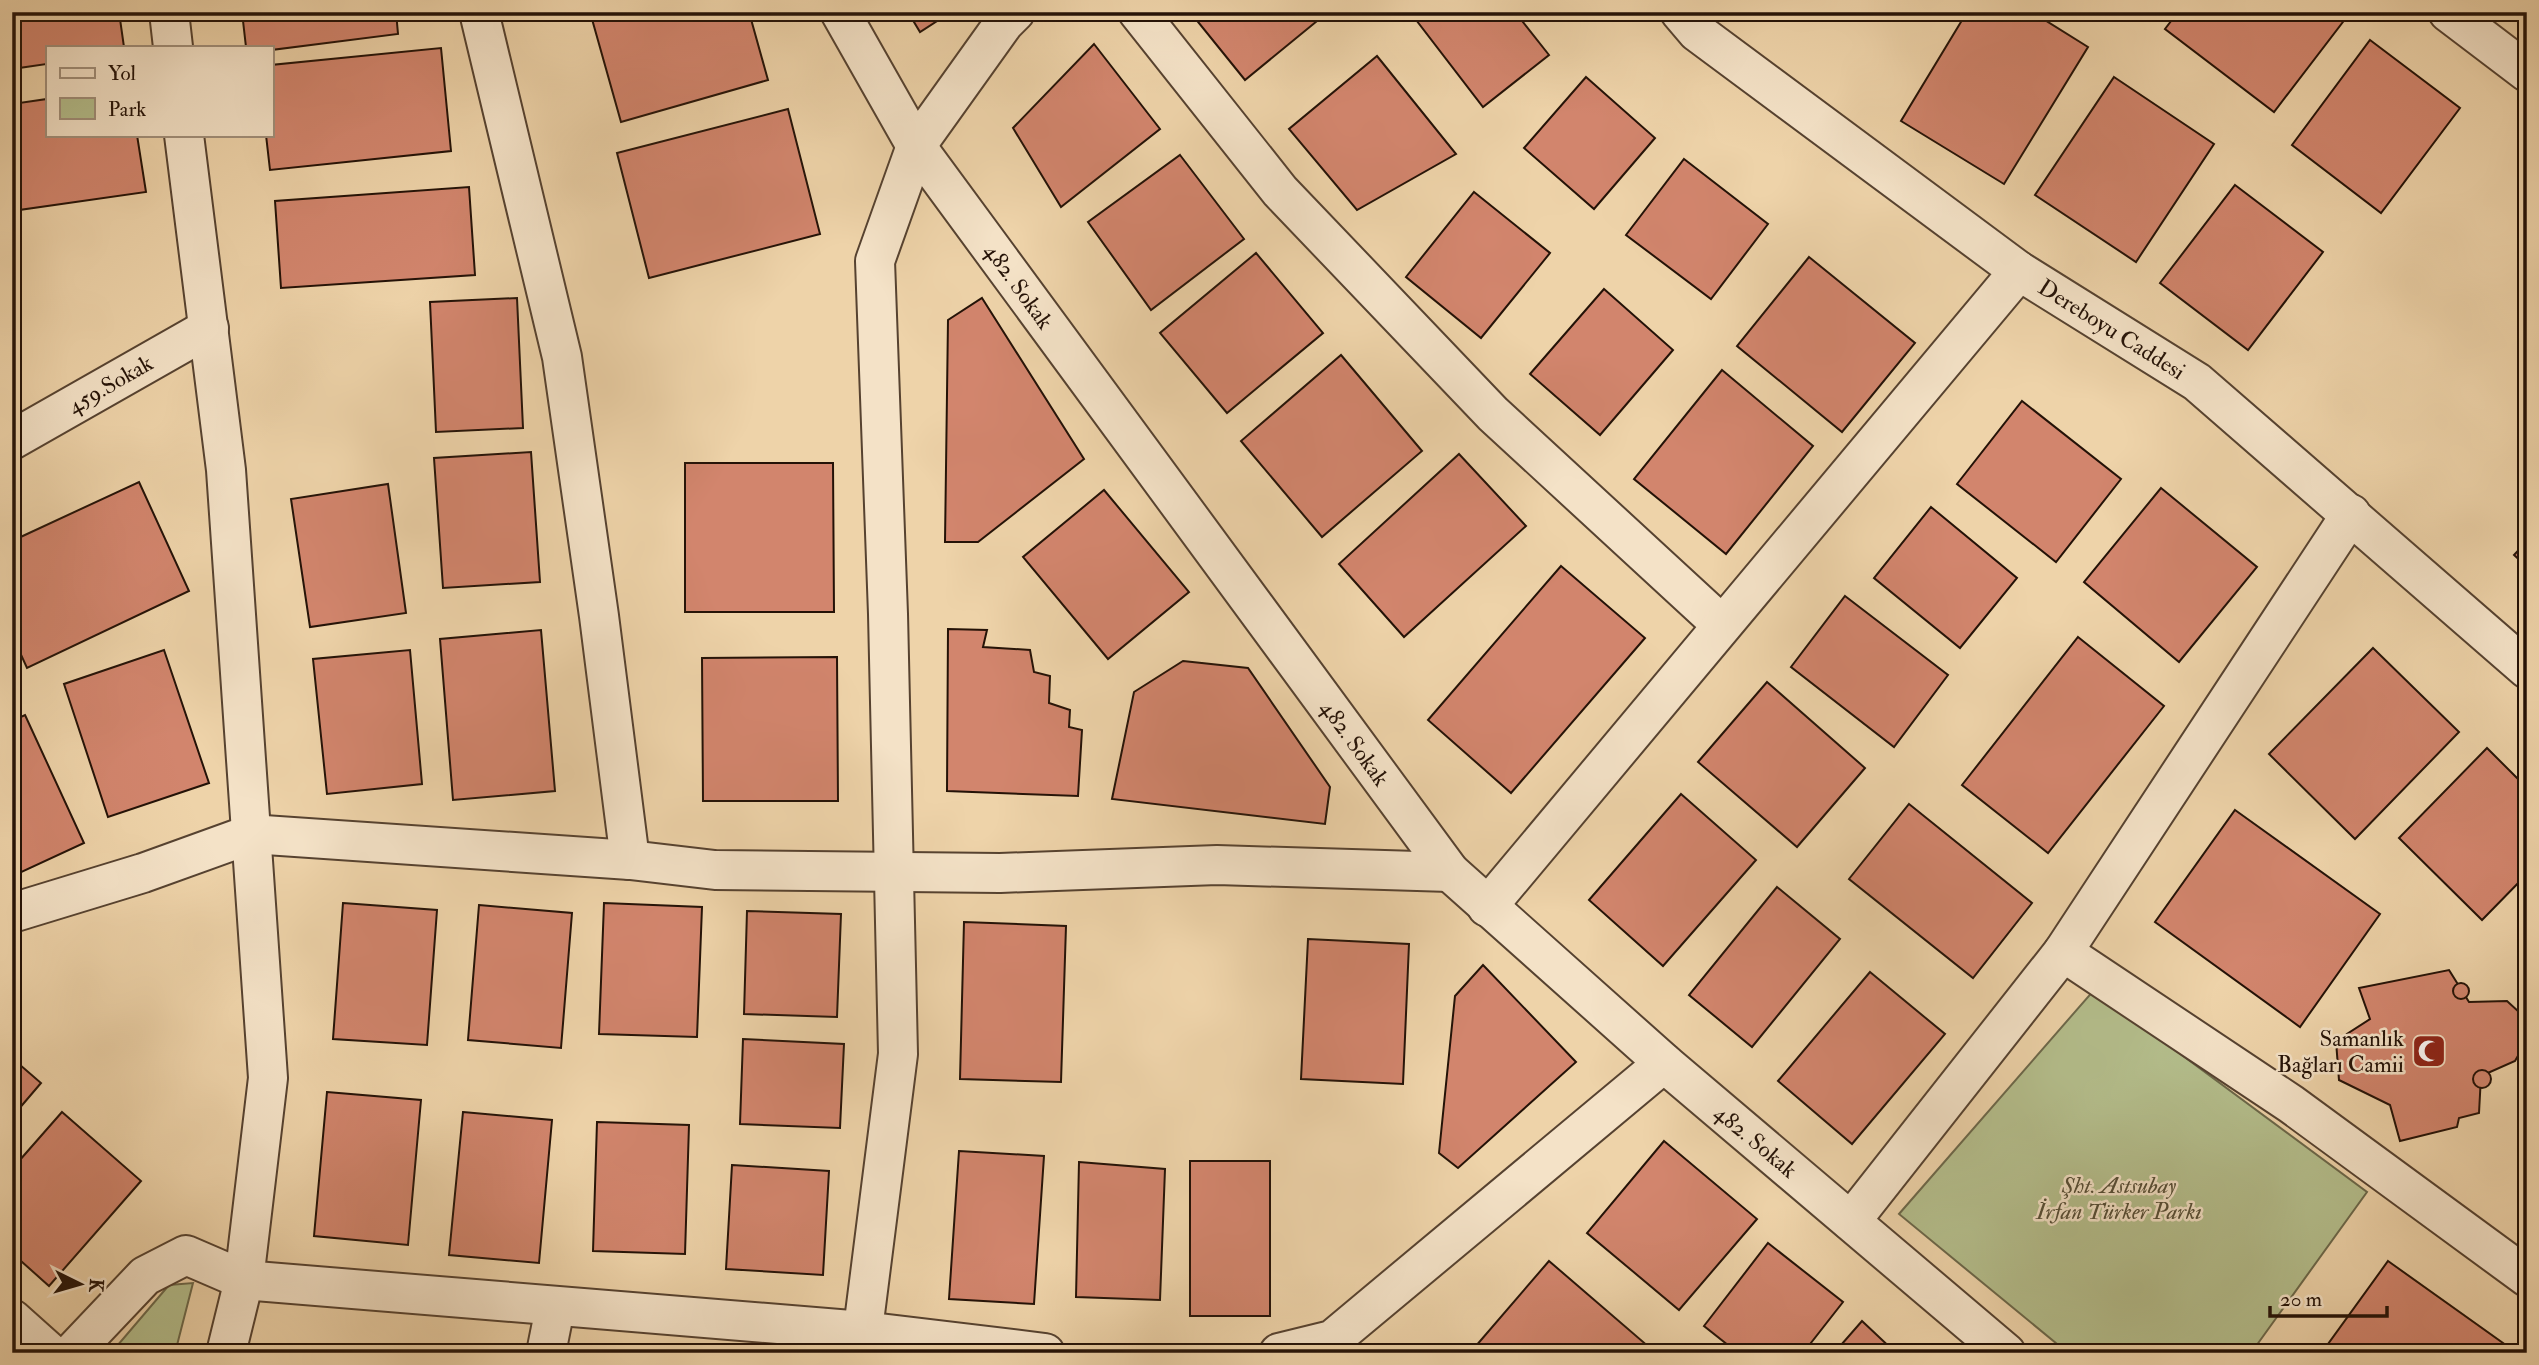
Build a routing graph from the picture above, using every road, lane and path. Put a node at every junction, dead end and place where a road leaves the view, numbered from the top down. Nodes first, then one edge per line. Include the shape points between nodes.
1 (169, 12) edge
2 (479, 12) edge
3 (841, 12) edge
4 (1015, 12) edge
5 (1138, 12) edge
6 (1679, 12) edge
7 (2448, 12) edge
8 (173, 46) edge
9 (2527, 72) edge
10 (184, 136) edge
11 (916, 146) junction
12 (2019, 271) junction
13 (209, 328) junction
14 (12, 440) edge
15 (2351, 514) junction
16 (1722, 625) junction
17 (2527, 669) edge
18 (251, 834) junction
19 (629, 860) junction
20 (893, 872) junction
21 (1450, 872) junction
22 (1487, 907) junction
23 (12, 913) edge
24 (2063, 952) junction
25 (1664, 1063) junction
26 (1851, 1221) junction
27 (2527, 1277) edge
28 (244, 1280) junction
29 (555, 1307) junction
30 (12, 1319) edge
31 (862, 1342) edge
32 (1340, 1346) edge
33 (50, 1353) edge
34 (72, 1353) edge
35 (226, 1353) edge
36 (546, 1353) edge
37 (1045, 1353) edge
38 (1279, 1353) edge
39 (2006, 1353) edge

1 - 8 street
2 - 19 street via 562,357
3 - 11 street, 482. Sokak
4 - 11 street
5 - 16 street via 1280,191 1493,414
6 - 12 street, Dereboyu Caddesi via 1697,32
7 - 9 street
10 - 13 street
11 - 20 street via 875,261
11 - 21 street, 482. Sokak
12 - 15 street, Dereboyu Caddesi via 2197,382
12 - 16 street
13 - 14 street, 459.Sokak
13 - 18 street via 226,470
15 - 17 street, Dereboyu Caddesi
15 - 24 street
16 - 22 street
18 - 19 street
18 - 23 street
18 - 28 street via 268,1078
19 - 20 street via 715,870
20 - 21 street via 1217,865
20 - 31 street via 898,1054
21 - 22 street, 482. Sokak
22 - 25 street, 482. Sokak
24 - 26 street
24 - 27 street via 2291,1104
25 - 26 street, 482. Sokak
25 - 32 street
26 - 39 street, 482. Sokak
28 - 29 street
28 - 34 street via 186,1255 145,1276
28 - 35 street
29 - 31 street
29 - 36 street
30 - 33 street
31 - 37 street
32 - 38 street

